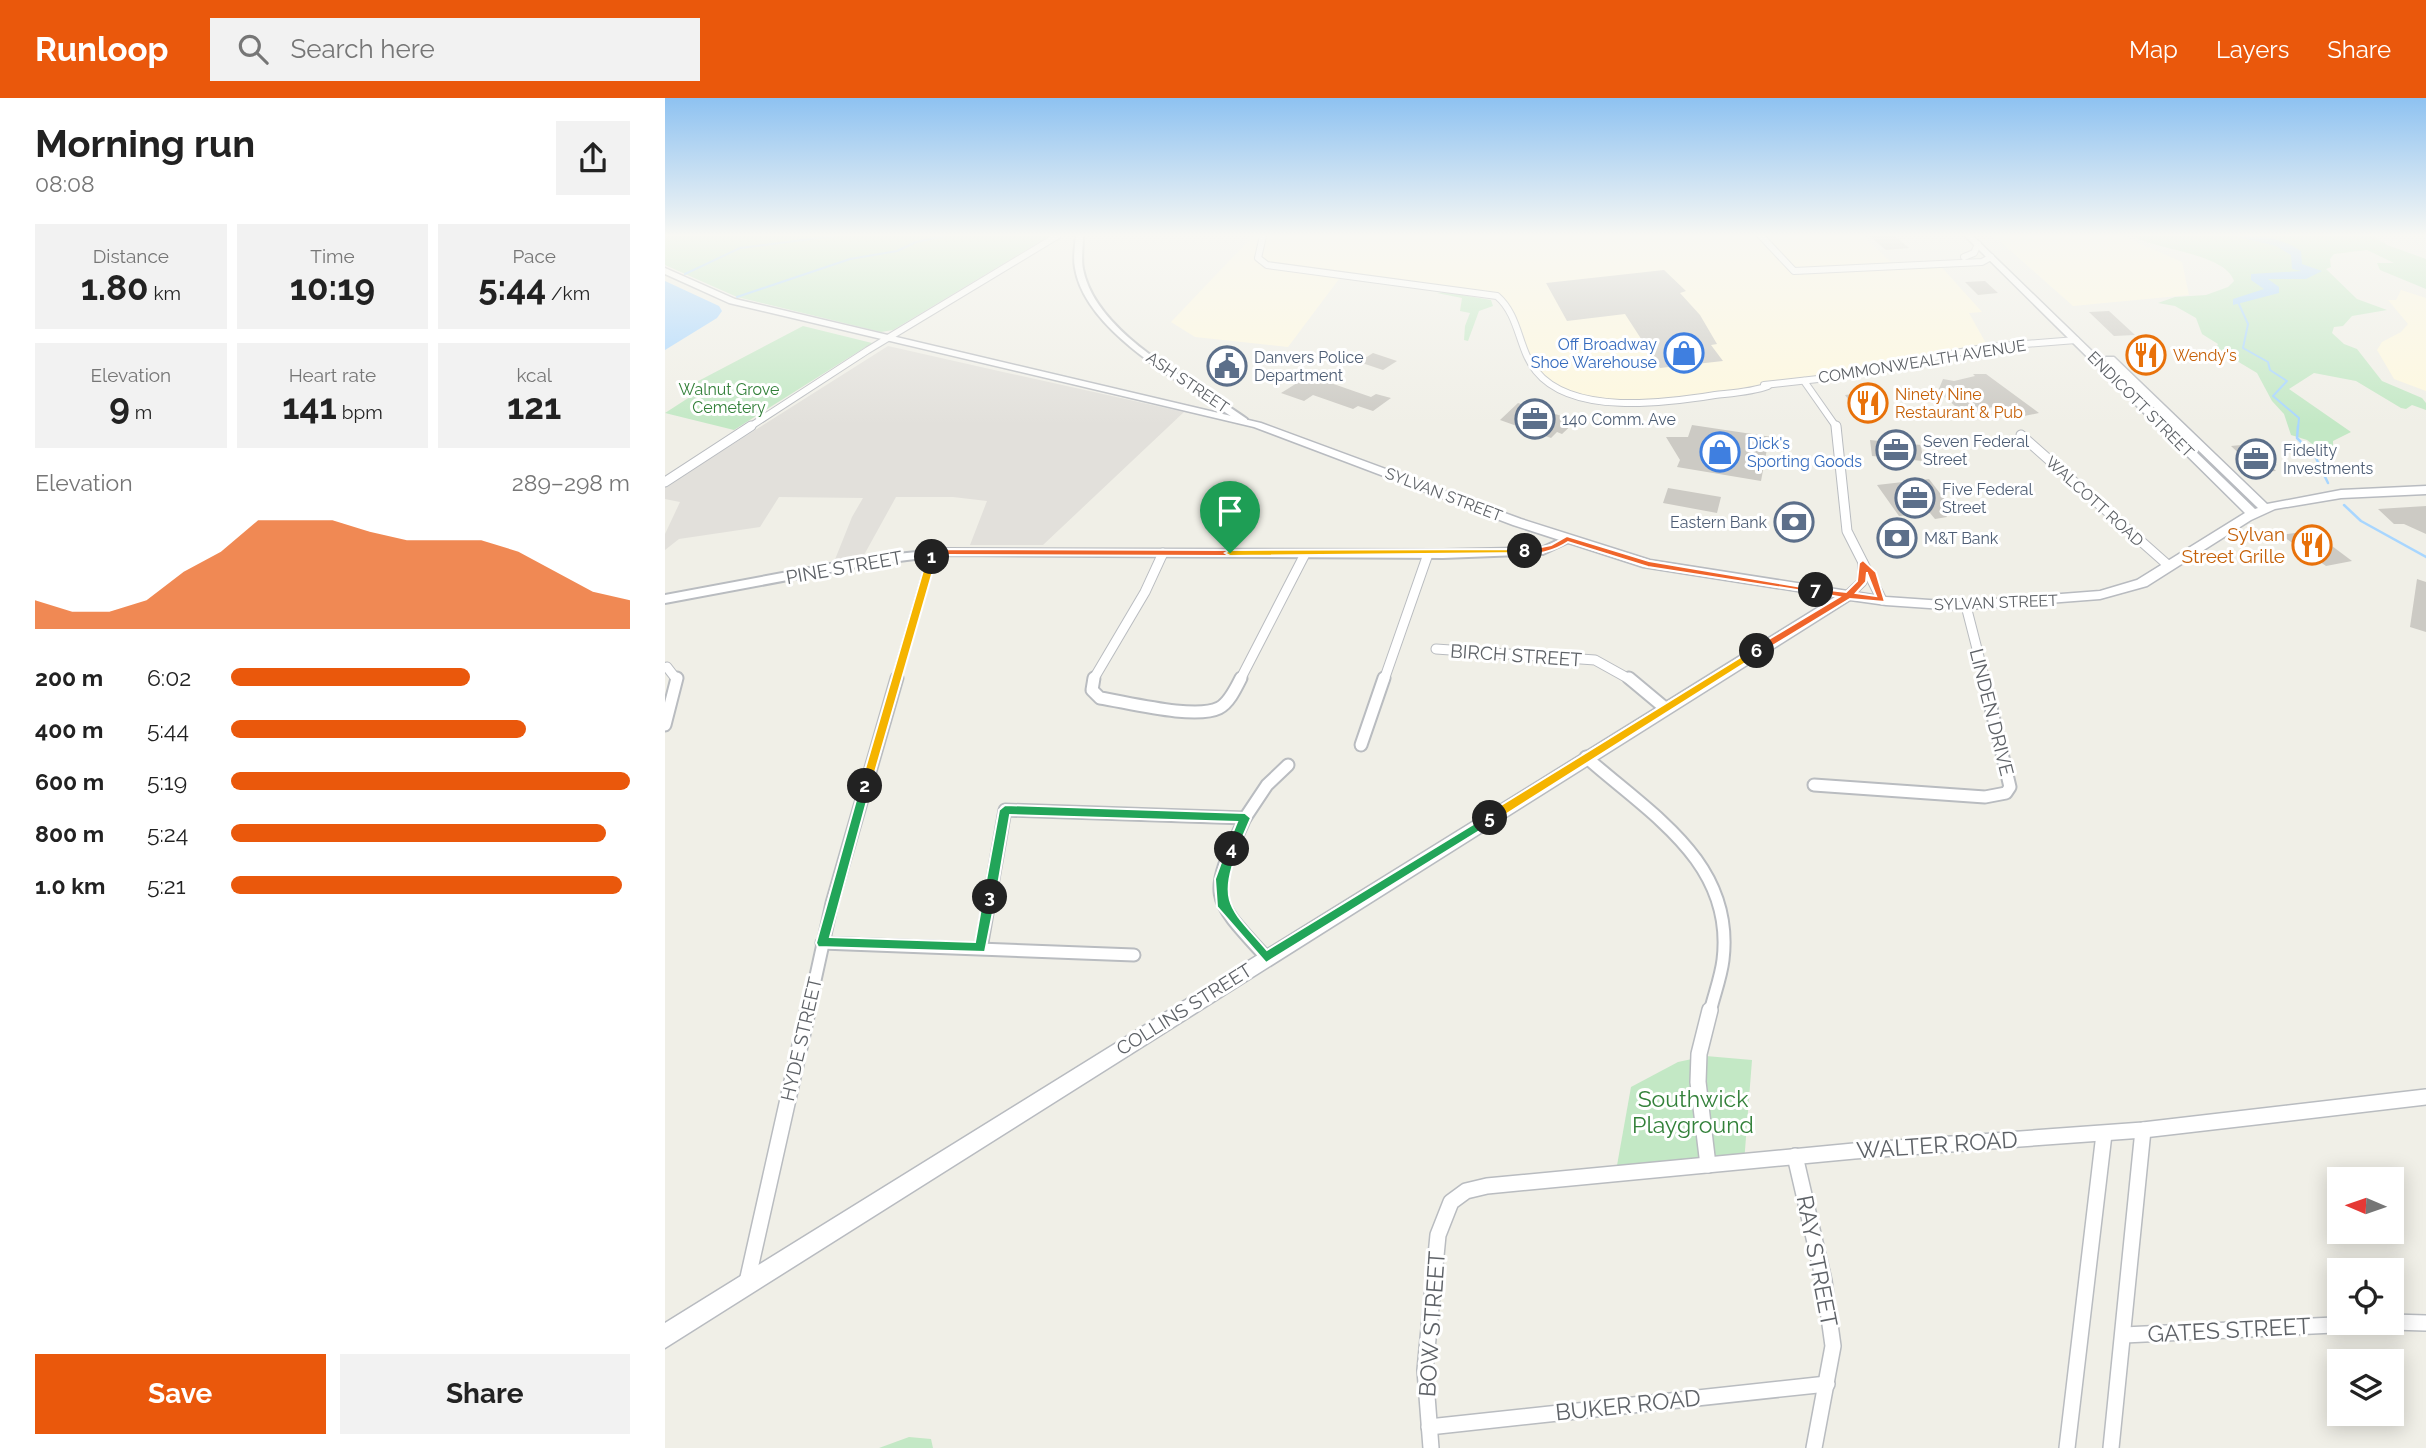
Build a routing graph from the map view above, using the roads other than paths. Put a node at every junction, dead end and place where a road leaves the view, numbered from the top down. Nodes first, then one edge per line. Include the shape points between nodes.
1 (728, 299) edge
2 (953, 299) edge
3 (1092, 299) edge
4 (1501, 299) edge
5 (2037, 299) edge
6 (2044, 299) edge
7 (887, 339) junction
8 (2088, 339) junction
9 (2076, 340) junction
10 (1804, 381) junction
11 (1244, 421) junction
12 (2021, 435) dead end
13 (2208, 454) junction
14 (2191, 455) junction
15 (665, 482) edge
16 (2426, 490) edge
17 (2253, 496) junction
18 (2288, 503) junction
19 (2259, 511) junction
20 (1567, 539) junction
21 (933, 553) junction
22 (1163, 553) junction
23 (1305, 554) junction
24 (1428, 554) junction
25 (1863, 563) junction
26 (2169, 566) junction
27 (1798, 588) junction
28 (1848, 595) junction
29 (665, 599) edge
30 (1882, 600) junction
31 (1966, 606) junction
32 (1815, 615) junction
33 (1436, 649) dead end
34 (667, 667) dead end
35 (1665, 708) junction
36 (665, 725) edge
37 (1361, 745) dead end
38 (1587, 757) junction
39 (1288, 765) dead end
40 (1814, 785) dead end
41 (1245, 818) junction
42 (822, 943) junction
43 (981, 948) junction
44 (1134, 955) dead end
45 (1266, 957) junction
46 (2426, 1097) edge
47 (2143, 1130) junction
48 (2103, 1134) junction
49 (1795, 1156) junction
50 (1708, 1165) junction
51 (1451, 1202) joint
52 (746, 1285) junction
53 (2404, 1322) edge
54 (2426, 1323) edge
55 (2327, 1325) edge
56 (2123, 1335) junction
57 (665, 1336) edge
58 (1827, 1384) junction
59 (1429, 1427) junction
60 (1431, 1448) edge
61 (1814, 1448) edge
62 (2067, 1448) edge
63 (2111, 1448) edge

1 - 7 main road, SYLVAN STREET
2 - 7 street
3 - 11 street, ASH STREET via 1136,348
4 - 10 street, COMMONWEALTH AVENUE via 1540,379 1580,399 1621,403
5 - 9 main road, ENDICOTT STREET
6 - 8 main road, ENDICOTT STREET
7 - 11 main road, SYLVAN STREET
7 - 15 street
8 - 9 main road
8 - 13 main road, ENDICOTT STREET
9 - 10 street, COMMONWEALTH AVENUE via 1988,347
9 - 14 main road, ENDICOTT STREET
10 - 25 street via 1837,427 1845,519 1851,543
11 - 20 main road, SYLVAN STREET
12 - 26 street, WALCOTT ROAD
13 - 14 main road
13 - 17 main road, ENDICOTT STREET
14 - 19 main road, ENDICOTT STREET
16 - 18 main road, SYLVAN STREET via 2341,494
17 - 18 main road
17 - 19 main road, ENDICOTT STREET
18 - 19 main road, SYLVAN STREET
19 - 26 main road, SYLVAN STREET
20 - 24 street, PINE STREET via 1543,551
20 - 27 main road, SYLVAN STREET via 1648,564
21 - 22 street, PINE STREET
21 - 29 street, PINE STREET
21 - 42 street, HYDE STREET
22 - 23 street, PINE STREET
22 - 23 street via 1093,680 1092,690 1100,698 1197,712 1219,708 1233,694
23 - 24 street, PINE STREET
24 - 37 street
25 - 28 street via 1861,582
25 - 30 street via 1872,572
26 - 31 main road, SYLVAN STREET via 2142,583 2098,596
27 - 28 main road, SYLVAN STREET
27 - 32 main road
28 - 30 main road, SYLVAN STREET
28 - 32 main road, COLLINS STREET
30 - 31 main road, SYLVAN STREET
31 - 40 street, LINDEN DRIVE via 2008,770 2006,793 1985,797
32 - 35 main road, COLLINS STREET
33 - 35 street, BIRCH STREET via 1595,660 1621,672
34 - 36 street via 677,678
35 - 38 main road, COLLINS STREET
38 - 45 main road, COLLINS STREET
38 - 50 street via 1696,855 1716,888 1723,959 1699,1054 1698,1082
39 - 41 street via 1267,785
41 - 43 street via 1005,810
41 - 45 street via 1226,864 1220,895 1223,907
42 - 43 street
42 - 52 street, HYDE STREET
43 - 44 street
45 - 52 main road, COLLINS STREET
46 - 47 street, WALTER ROAD
47 - 48 street, WALTER ROAD
47 - 56 street
48 - 49 street, WALTER ROAD
48 - 62 street
49 - 50 street, WALTER ROAD
49 - 58 street, RAY STREET via 1830,1316 1833,1346
50 - 51 street, WALTER ROAD via 1487,1186 1466,1191
51 - 59 street, BOW STREET via 1439,1235 1425,1370
52 - 57 main road, COLLINS STREET
53 - 54 street
55 - 56 street, GATES STREET
56 - 63 street
58 - 59 street, BUKER ROAD
58 - 61 street, RAY STREET
59 - 60 street, BOW STREET

